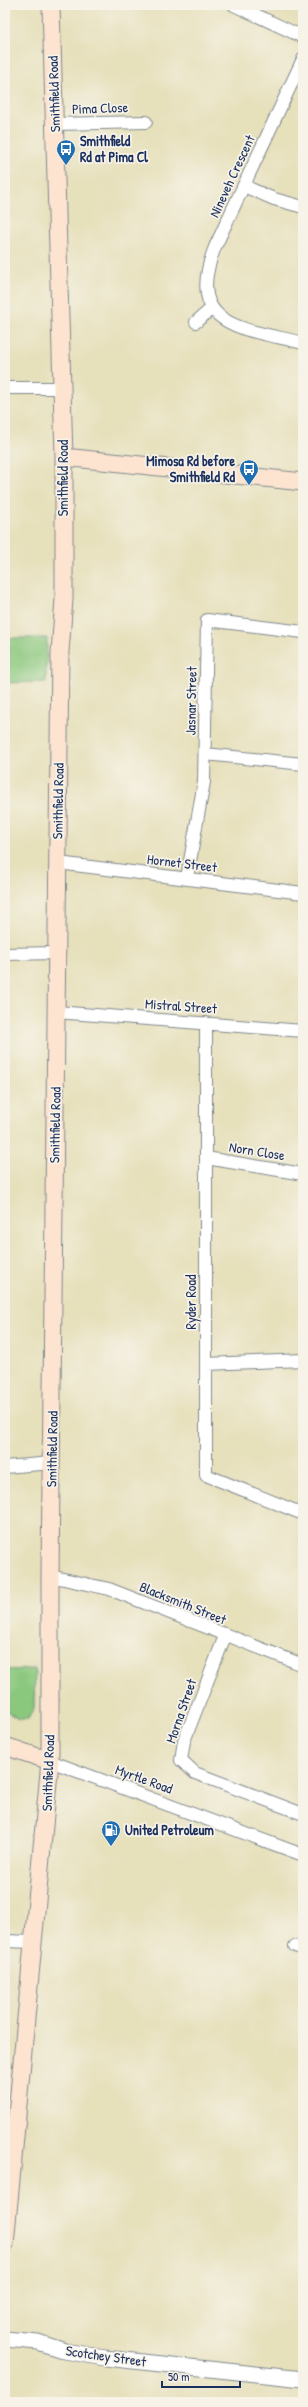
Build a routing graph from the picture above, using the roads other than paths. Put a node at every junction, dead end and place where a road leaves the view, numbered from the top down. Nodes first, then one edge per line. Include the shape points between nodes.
1 (51, 5) edge
2 (234, 5) edge
3 (303, 37) edge
4 (303, 59) edge
5 (146, 122) dead end
6 (55, 124) junction
7 (244, 186) junction
8 (303, 207) edge
9 (211, 309) junction
10 (196, 322) dead end
11 (303, 343) edge
12 (5, 388) edge
13 (61, 388) junction
14 (64, 457) junction
15 (303, 482) edge
16 (303, 632) edge
17 (205, 754) junction
18 (303, 764) edge
19 (58, 863) junction
20 (187, 878) junction
21 (303, 893) edge
22 (57, 953) junction
23 (5, 954) edge
24 (56, 1012) junction
25 (206, 1023) junction
26 (303, 1031) edge
27 (206, 1158) junction
28 (303, 1174) edge
29 (303, 1360) edge
30 (206, 1364) junction
31 (52, 1463) junction
32 (5, 1466) edge
33 (303, 1514) edge
34 (50, 1576) junction
35 (225, 1636) junction
36 (303, 1665) edge
37 (5, 1746) edge
38 (50, 1761) junction
39 (303, 1814) edge
40 (303, 1855) edge
41 (5, 1941) edge
42 (34, 1942) junction
43 (5, 2244) edge
44 (5, 2339) edge
45 (303, 2379) edge

1 - 6 main road, Smithfield Road
2 - 3 street
4 - 7 street, Nineveh Crescent
5 - 6 street, Pima Close
6 - 13 main road, Smithfield Road
7 - 8 street via 274,199
7 - 9 street, Nineveh Crescent via 208,265 205,281 206,298
9 - 10 street
9 - 11 street via 235,326
12 - 13 street
13 - 14 main road, Smithfield Road
14 - 15 main road
14 - 19 main road, Smithfield Road via 64,599 60,652
16 - 17 street, Jasnar Street via 207,620
17 - 18 street
17 - 20 street, Jasnar Street via 204,782
19 - 20 street, Hornet Street
19 - 22 main road, Smithfield Road
20 - 21 street, Hornet Street
22 - 23 street
22 - 24 main road, Smithfield Road
24 - 25 street, Mistral Street
24 - 31 main road, Smithfield Road
25 - 26 street, Mistral Street
25 - 27 street, Ryder Road
27 - 28 street, Norn Close
27 - 30 street, Ryder Road
29 - 30 street
30 - 33 street, Ryder Road via 206,1475
31 - 32 street
31 - 34 main road, Smithfield Road
34 - 35 street, Blacksmith Street via 109,1589
34 - 38 main road, Smithfield Road
35 - 36 street, Blacksmith Street
35 - 39 street, Morna Street via 184,1741 181,1760 195,1773
37 - 38 main road
38 - 40 street, Myrtle Road
38 - 42 main road, Smithfield Road
41 - 42 street
42 - 43 main road, Smithfield Road
44 - 45 street, Scotchey Street via 38,2342 65,2352 105,2358

